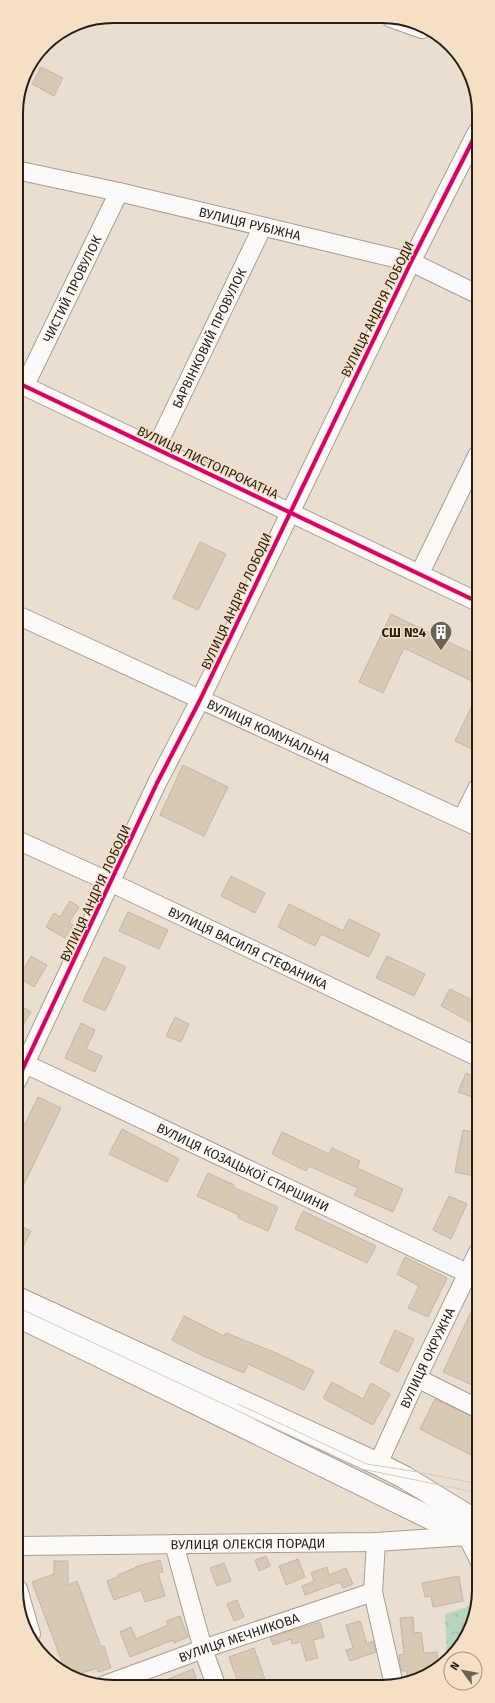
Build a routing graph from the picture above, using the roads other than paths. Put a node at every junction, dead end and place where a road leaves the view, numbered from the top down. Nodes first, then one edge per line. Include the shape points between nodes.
1 (472, 142) edge
2 (23, 171) edge
3 (119, 192) junction
4 (262, 228) junction
5 (411, 262) junction
6 (472, 292) edge
7 (23, 378) edge
8 (23, 385) edge
9 (156, 448) junction
10 (472, 466) edge
11 (290, 512) junction
12 (420, 574) junction
13 (472, 599) edge
14 (23, 618) edge
15 (200, 700) junction
16 (472, 799) edge
17 (462, 820) junction
18 (472, 824) edge
19 (23, 843) edge
20 (112, 882) junction
21 (472, 1054) edge
22 (23, 1058) edge
23 (23, 1063) edge
24 (472, 1267) edge
25 (469, 1274) junction
26 (23, 1300) edge
27 (23, 1318) edge
28 (417, 1378) junction
29 (472, 1402) edge
30 (378, 1464) junction
31 (472, 1530) edge
32 (472, 1531) edge
33 (472, 1532) edge
34 (376, 1542) junction
35 (174, 1544) junction
36 (23, 1546) edge
37 (373, 1592) junction
38 (203, 1649) junction
39 (393, 1679) edge
40 (119, 1680) edge
41 (214, 1680) edge

1 - 5 street, ВУЛИЦЯ АНДРІЯ ЛОБОДИ
2 - 3 street, ВУЛИЦЯ РУБІЖНА
3 - 4 street, ВУЛИЦЯ РУБІЖНА
3 - 7 street, ЧИСТИЙ ПРОВУЛОК
4 - 5 street, ВУЛИЦЯ РУБІЖНА
4 - 9 street, БАРВІНКОВИЙ ПРОВУЛОК
5 - 6 street, ВУЛИЦЯ РУБІЖНА
5 - 11 street, ВУЛИЦЯ АНДРІЯ ЛОБОДИ
8 - 9 street, ВУЛИЦЯ ЛИСТОПРОКАТНА
9 - 11 street, ВУЛИЦЯ ЛИСТОПРОКАТНА
10 - 12 street
11 - 12 street, ВУЛИЦЯ ЛИСТОПРОКАТНА
11 - 15 street, ВУЛИЦЯ АНДРІЯ ЛОБОДИ
12 - 13 street, ВУЛИЦЯ ЛИСТОПРОКАТНА
14 - 15 street, ВУЛИЦЯ КОМУНАЛЬНА
15 - 17 street, ВУЛИЦЯ КОМУНАЛЬНА
15 - 20 street, ВУЛИЦЯ АНДРІЯ ЛОБОДИ via 157,784
16 - 17 street
17 - 18 street, ВУЛИЦЯ КОМУНАЛЬНА
19 - 20 street, ВУЛИЦЯ ВАСИЛЯ СТЕФАНИКА
20 - 21 street, ВУЛИЦЯ ВАСИЛЯ СТЕФАНИКА
20 - 22 street, ВУЛИЦЯ АНДРІЯ ЛОБОДИ
23 - 25 street, ВУЛИЦЯ КОЗАЦЬКОЇ СТАРШИНИ
24 - 25 street, ВУЛИЦЯ ОКРУЖНА
25 - 28 street, ВУЛИЦЯ ОКРУЖНА
26 - 30 main road
27 - 32 main road
28 - 29 street
28 - 30 street, ВУЛИЦЯ ОКРУЖНА
30 - 31 main road via 404,1477
33 - 34 street, ВУЛИЦЯ ОЛЕКСІЯ ПОРАДИ
34 - 35 street, ВУЛИЦЯ ОЛЕКСІЯ ПОРАДИ
34 - 37 street
35 - 36 street, ВУЛИЦЯ ОЛЕКСІЯ ПОРАДИ
35 - 38 street
37 - 38 street, ВУЛИЦЯ МЕЧНИКОВА
37 - 39 street
38 - 40 street, ВУЛИЦЯ МЕЧНИКОВА
38 - 41 street

